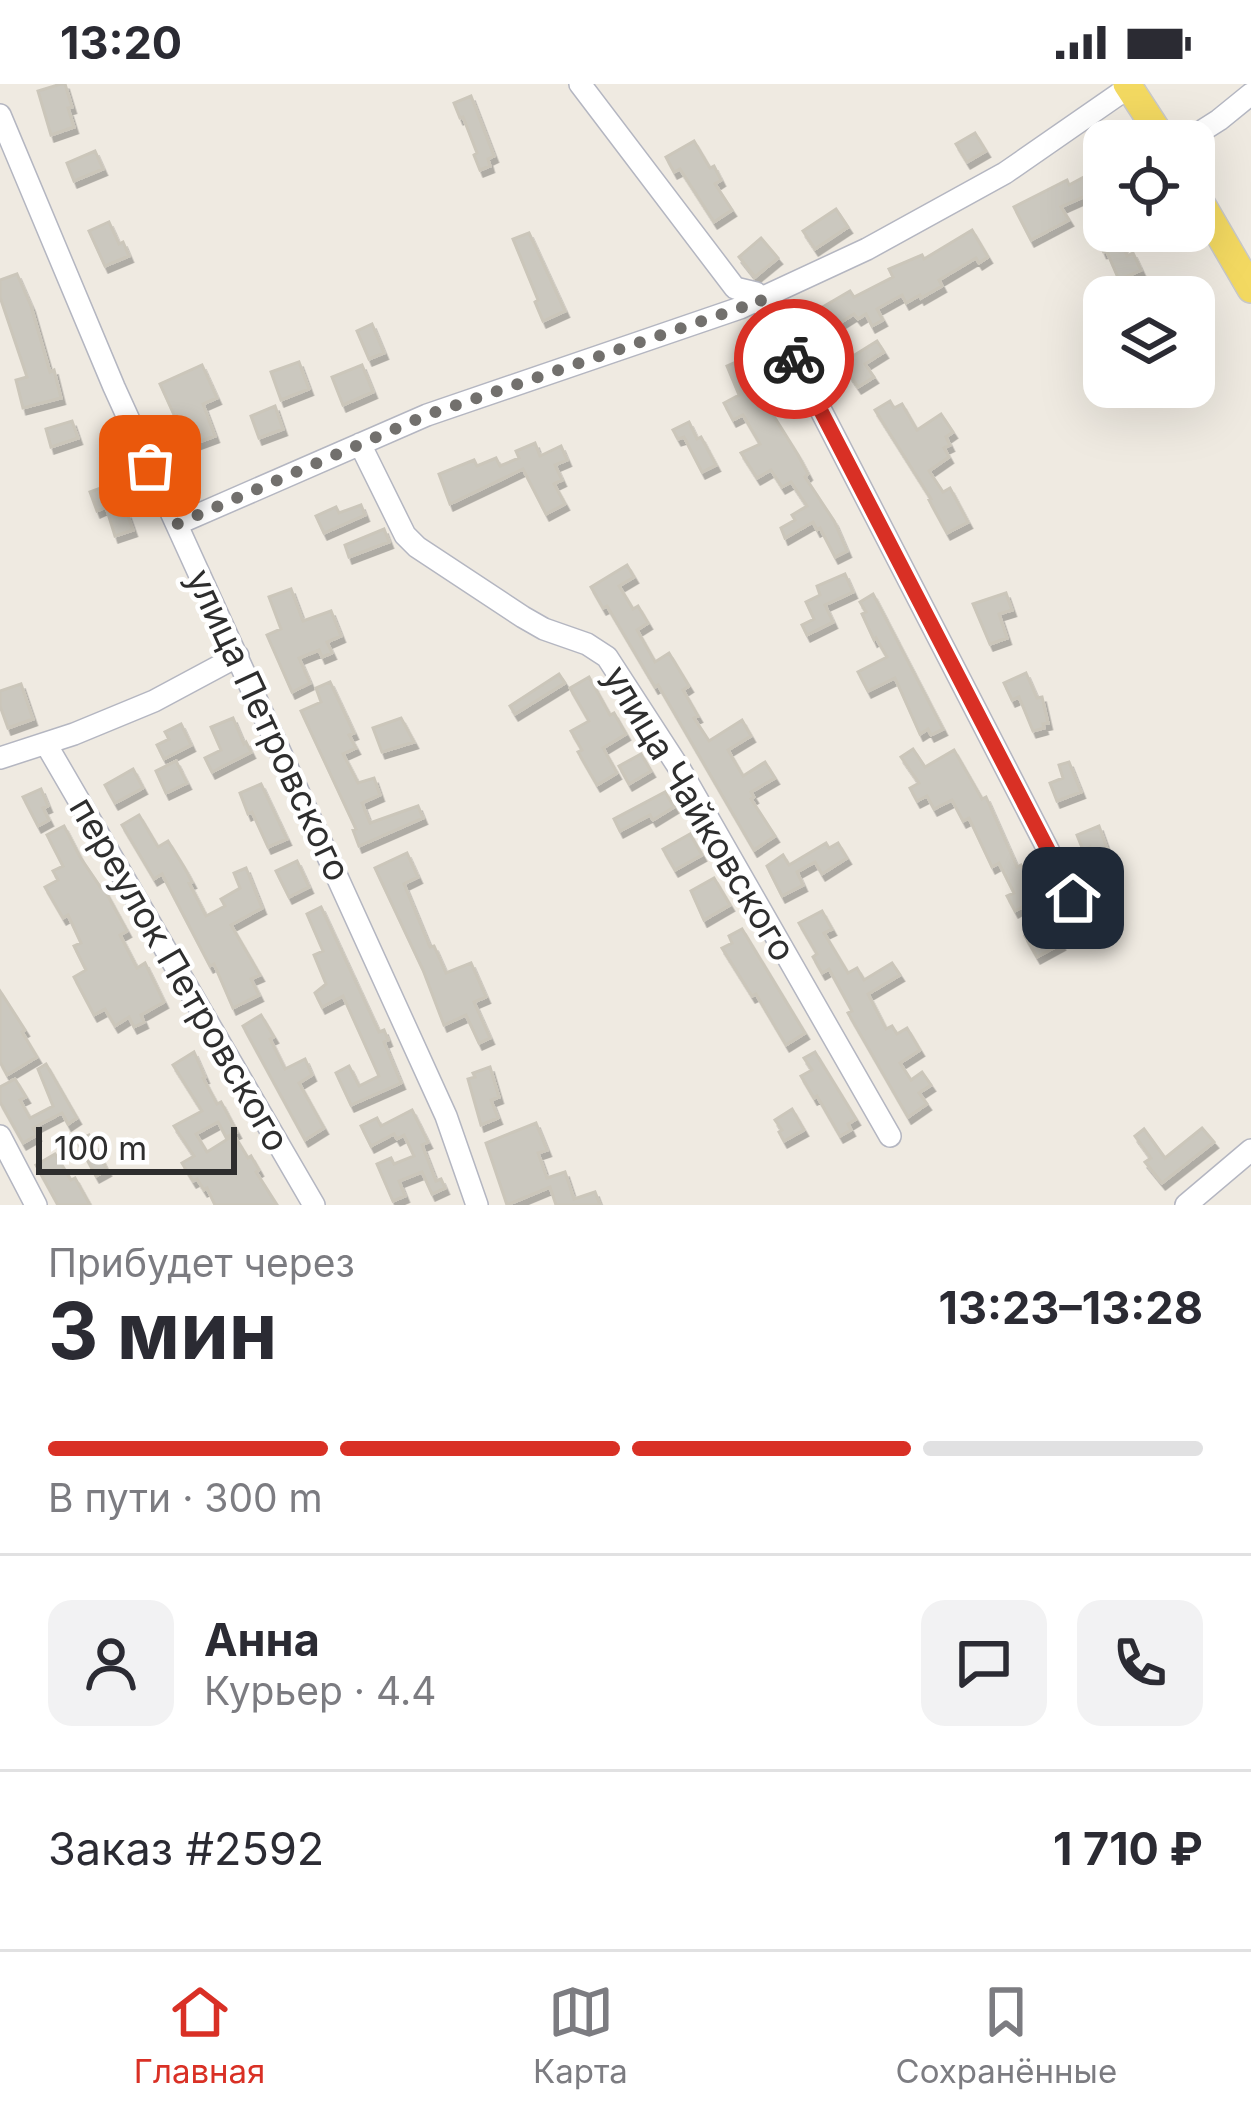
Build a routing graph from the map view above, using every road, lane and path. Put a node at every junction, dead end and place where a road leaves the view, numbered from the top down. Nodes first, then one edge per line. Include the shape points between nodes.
1 (580, 84) edge
2 (1128, 86) edge
3 (1251, 94) edge
4 (0, 115) edge
5 (1150, 120) edge
6 (1215, 123) edge
7 (1215, 227) edge
8 (1251, 289) edge
9 (760, 299) junction
10 (360, 444) junction
11 (177, 524) junction
12 (238, 656) junction
13 (46, 744) junction
14 (0, 758) edge
15 (1073, 898) dead end
16 (0, 1136) edge
17 (890, 1136) dead end
18 (1251, 1150) edge
19 (36, 1205) edge
20 (314, 1205) edge
21 (477, 1205) edge
22 (1186, 1205) edge

1 - 9 street via 735,288
2 - 5 main road
2 - 9 street via 1005,173
3 - 6 street
4 - 11 street, улица Петровского
7 - 8 main road
9 - 10 street
9 - 15 street
10 - 11 street
10 - 17 street, улица Чайковского via 417,547 523,617 607,657
11 - 12 street, улица Петровского
12 - 13 street
12 - 21 street, улица Петровского via 446,1116
13 - 14 street
13 - 20 street, переулок Петровского
16 - 19 street
18 - 22 street

